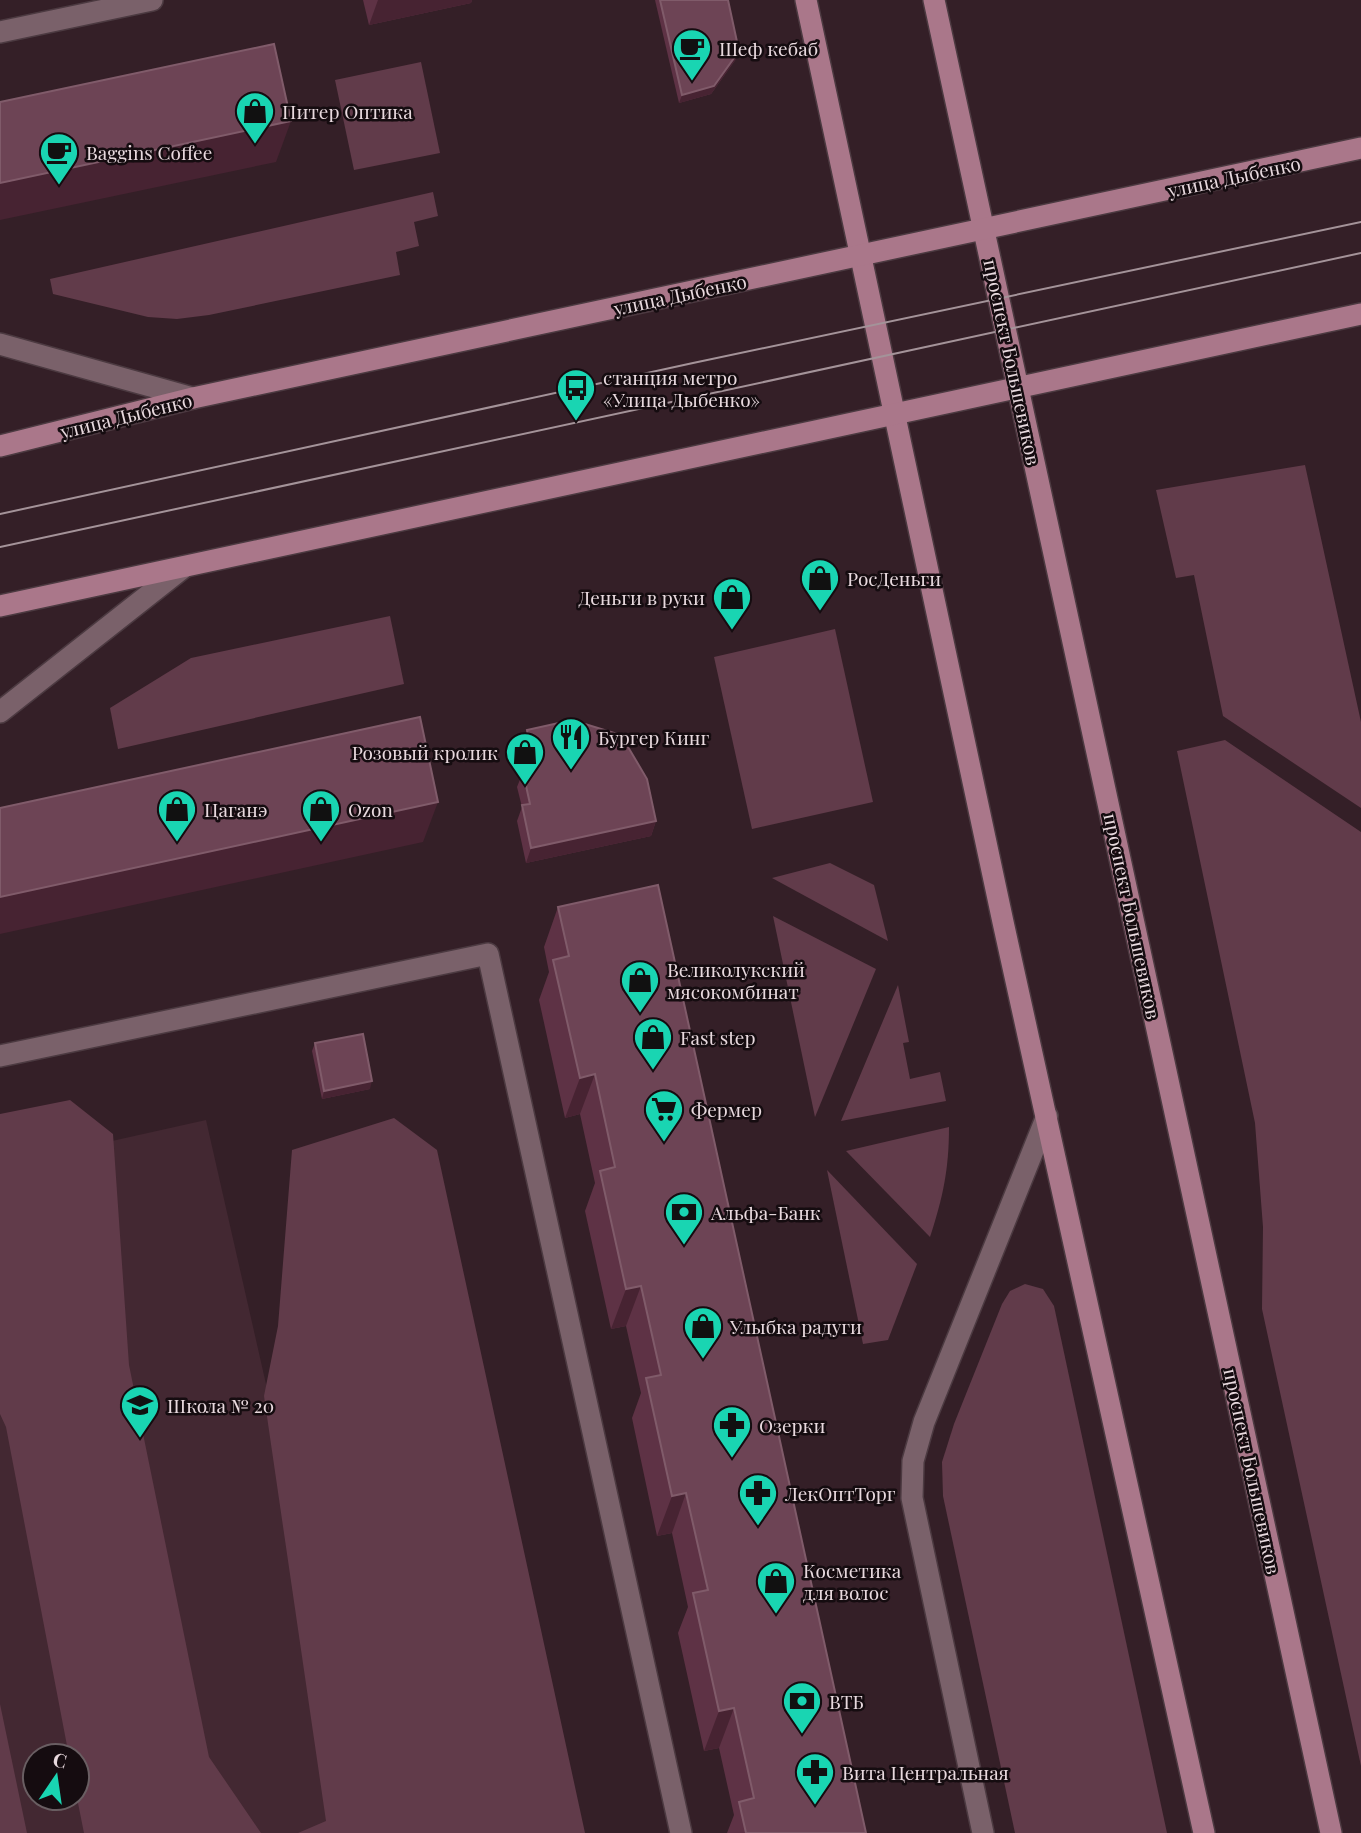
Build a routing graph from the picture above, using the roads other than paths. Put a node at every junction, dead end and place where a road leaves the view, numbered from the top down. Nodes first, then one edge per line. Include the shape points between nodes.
1 (152, 0) edge
2 (806, 0) edge
3 (934, 0) edge
4 (0, 32) edge
5 (1361, 148) edge
6 (984, 229) junction
7 (861, 256) junction
8 (1361, 314) edge
9 (0, 344) edge
10 (1018, 387) junction
11 (193, 398) junction
12 (895, 415) junction
13 (0, 446) edge
14 (184, 566) junction
15 (0, 606) edge
16 (0, 712) edge
17 (0, 1056) edge
18 (1047, 1115) junction
19 (681, 1833) edge
20 (983, 1833) edge
21 (1204, 1833) edge
22 (1331, 1833) edge

1 - 4 street
2 - 7 main road
3 - 6 main road, проспект Большевиков
5 - 6 main road, улица Дыбенко
6 - 7 main road, улица Дыбенко
6 - 10 main road, проспект Большевиков
7 - 11 main road, улица Дыбенко
7 - 12 main road
8 - 10 main road
9 - 11 street
10 - 12 main road
10 - 22 main road, проспект Большевиков
11 - 13 main road, улица Дыбенко
12 - 14 main road
12 - 18 main road
14 - 15 main road
14 - 16 street
17 - 19 street via 488,954
18 - 20 street via 924,1422 913,1461 912,1498
18 - 21 main road

